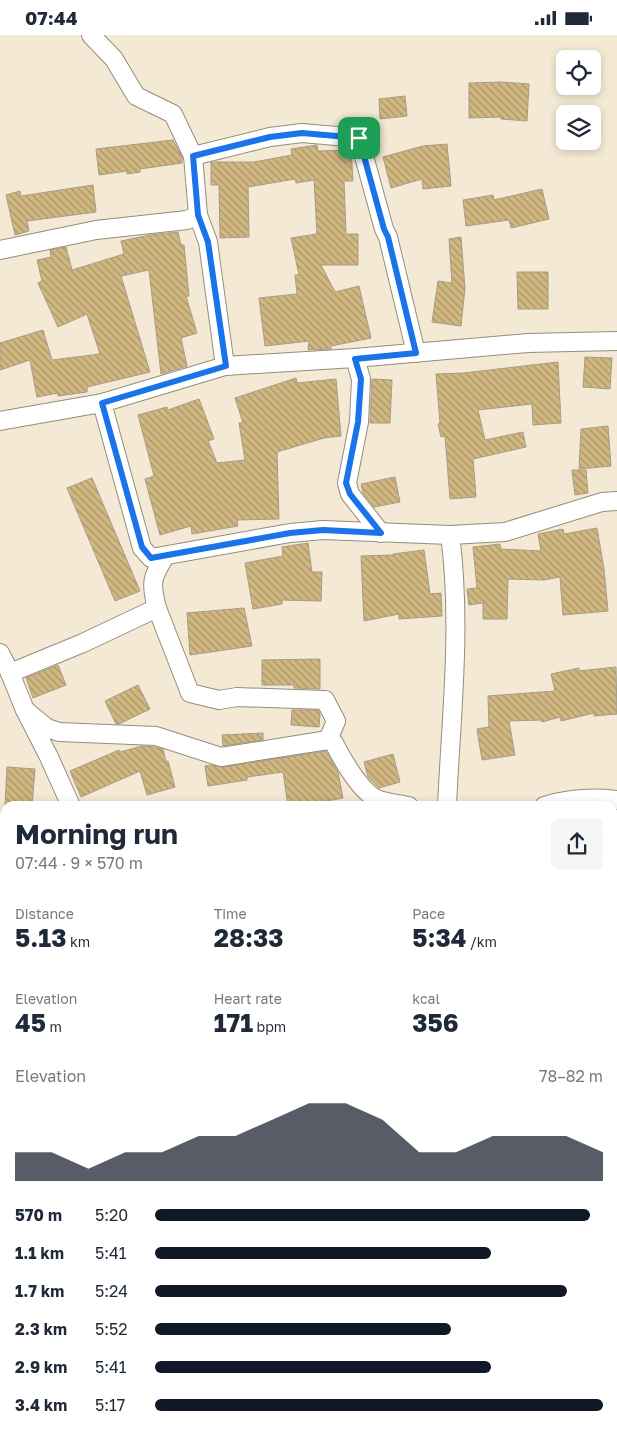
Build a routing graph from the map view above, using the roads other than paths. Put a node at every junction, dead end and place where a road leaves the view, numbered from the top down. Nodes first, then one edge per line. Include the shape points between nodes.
1 (91, 35) edge
2 (193, 156) junction
3 (198, 215) junction
4 (0, 250) edge
5 (617, 341) edge
6 (416, 353) junction
7 (355, 359) junction
8 (226, 366) junction
9 (102, 403) junction
10 (0, 421) edge
11 (617, 501) edge
12 (381, 533) junction
13 (450, 535) junction
14 (165, 556) junction
15 (157, 608) junction
16 (0, 653) edge
17 (10, 673) junction
18 (25, 710) junction
19 (328, 740) junction
20 (617, 799) edge
21 (69, 801) edge
22 (387, 801) edge
23 (447, 801) edge
24 (565, 801) edge

1 - 2 street via 114,59 136,96 173,114
2 - 3 street
2 - 6 street via 270,137 302,133 359,138 388,237
3 - 4 street via 187,220 96,231
3 - 8 street via 208,242
5 - 6 street via 528,343
6 - 7 street
7 - 8 street
7 - 12 street via 361,379 358,422 346,483 350,494
8 - 9 street
9 - 10 street
9 - 14 street via 142,547 151,558
11 - 13 street via 602,502 505,532
12 - 13 street
12 - 14 street via 323,530 290,533
13 - 23 street via 456,610
14 - 15 street via 153,576 152,592
15 - 17 street
15 - 19 street via 190,693 219,700 237,697 325,700 336,721
16 - 17 street
17 - 18 street
18 - 19 street via 47,728 60,732 156,736 221,757
18 - 21 street
19 - 22 street via 334,743 368,793
20 - 24 street via 599,797

